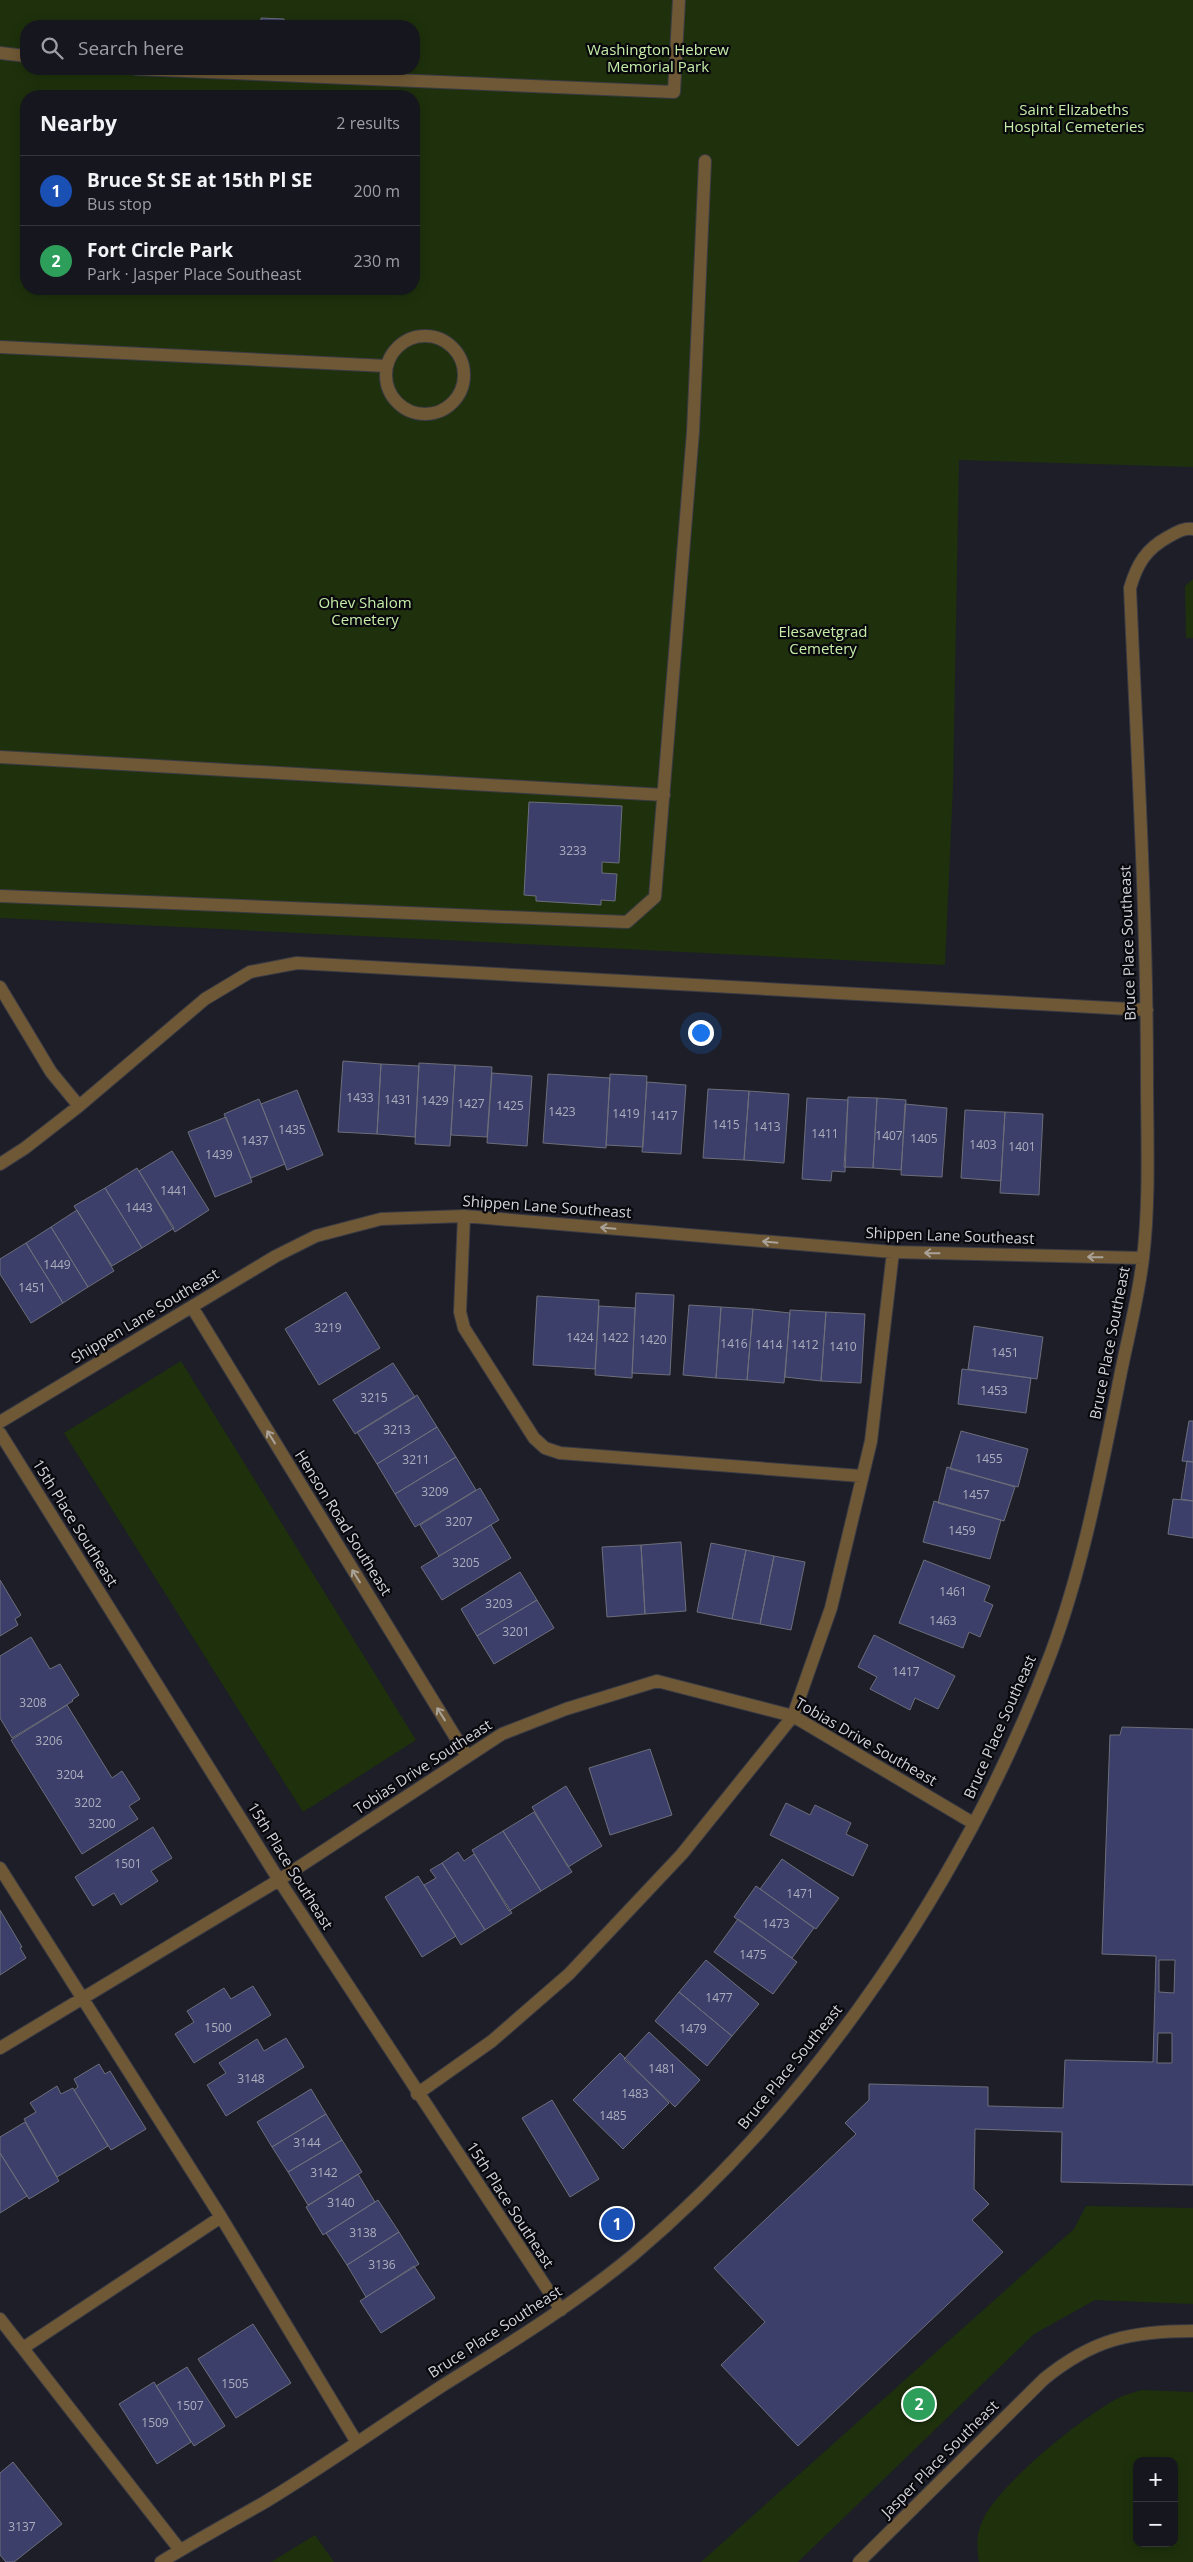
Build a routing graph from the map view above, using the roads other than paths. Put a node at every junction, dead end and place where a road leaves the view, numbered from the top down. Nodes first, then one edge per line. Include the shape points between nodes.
1 (679, 0) edge
2 (0, 53) edge
3 (20, 55) edge
4 (277, 75) edge
5 (705, 161) dead end
6 (0, 347) edge
7 (386, 366) junction
8 (1193, 529) edge
9 (0, 757) edge
10 (664, 795) junction
11 (0, 896) edge
12 (0, 987) edge
13 (1147, 1010) junction
14 (79, 1106) junction
15 (0, 1164) edge
16 (464, 1216) junction
17 (893, 1252) junction
18 (1143, 1258) junction
19 (192, 1307) junction
20 (0, 1422) edge
21 (0, 1433) edge
22 (861, 1476) junction
23 (793, 1716) junction
24 (467, 1756) junction
25 (973, 1823) junction
26 (0, 1868) edge
27 (279, 1880) junction
28 (80, 1998) junction
29 (0, 2048) edge
30 (417, 2094) junction
31 (221, 2217) junction
32 (560, 2310) junction
33 (0, 2319) edge
34 (1193, 2331) edge
35 (23, 2348) junction
36 (356, 2441) junction
37 (180, 2550) junction
38 (161, 2562) edge
39 (859, 2562) edge

1 - 4 street via 674,92
2 - 3 street
5 - 10 street via 693,432
6 - 7 street
7 - 7 street via 401,344 421,336 432,336 445,340 460,356 463,386 457,398 437,413 413,412 392,397 386,380
8 - 13 street, Bruce Place Southeast via 1184,528 1153,545 1135,570 1130,588
9 - 10 street
10 - 11 street via 655,897 626,922
12 - 14 street via 51,1072
13 - 14 street via 297,963 250,972 205,999
13 - 18 street, Bruce Place Southeast via 1147,1177
14 - 15 street
17 -> 16 street, Shippen Lane Southeast
16 - 19 street, Shippen Lane Southeast via 382,1219 316,1236 276,1256
16 - 22 street via 460,1312 464,1328 534,1438 545,1448 560,1453
18 -> 17 street, Shippen Lane Southeast
17 - 22 street via 872,1440
18 - 25 street, Bruce Place Southeast via 1099,1484 1081,1558 1053,1648 1021,1727
19 - 20 street, Shippen Lane Southeast
24 -> 19 street, Henson Road Southeast
21 - 27 street, 15th Place Southeast
22 - 23 street via 831,1608
23 - 24 street, Tobias Drive Southeast via 658,1681 566,1709 502,1734
23 - 25 street, Tobias Drive Southeast
23 - 30 street via 682,1854 569,1974 492,2041
24 - 27 street, Tobias Drive Southeast
25 - 32 street, Bruce Place Southeast via 902,1943 858,2009 759,2132 666,2227
26 - 28 street
27 - 28 street, Tobias Drive Southeast
27 - 30 street, 15th Place Southeast
28 - 29 street, Tobias Drive Southeast
28 - 31 street
30 - 32 street, 15th Place Southeast
31 - 35 street
31 - 36 street
32 - 36 street, Bruce Place Southeast
33 - 35 street
34 - 39 street, Jasper Place Southeast via 1122,2336 1078,2354 1044,2379
35 - 37 street
36 - 37 street, Bruce Place Southeast via 268,2500
37 - 38 street, Bruce Place Southeast

